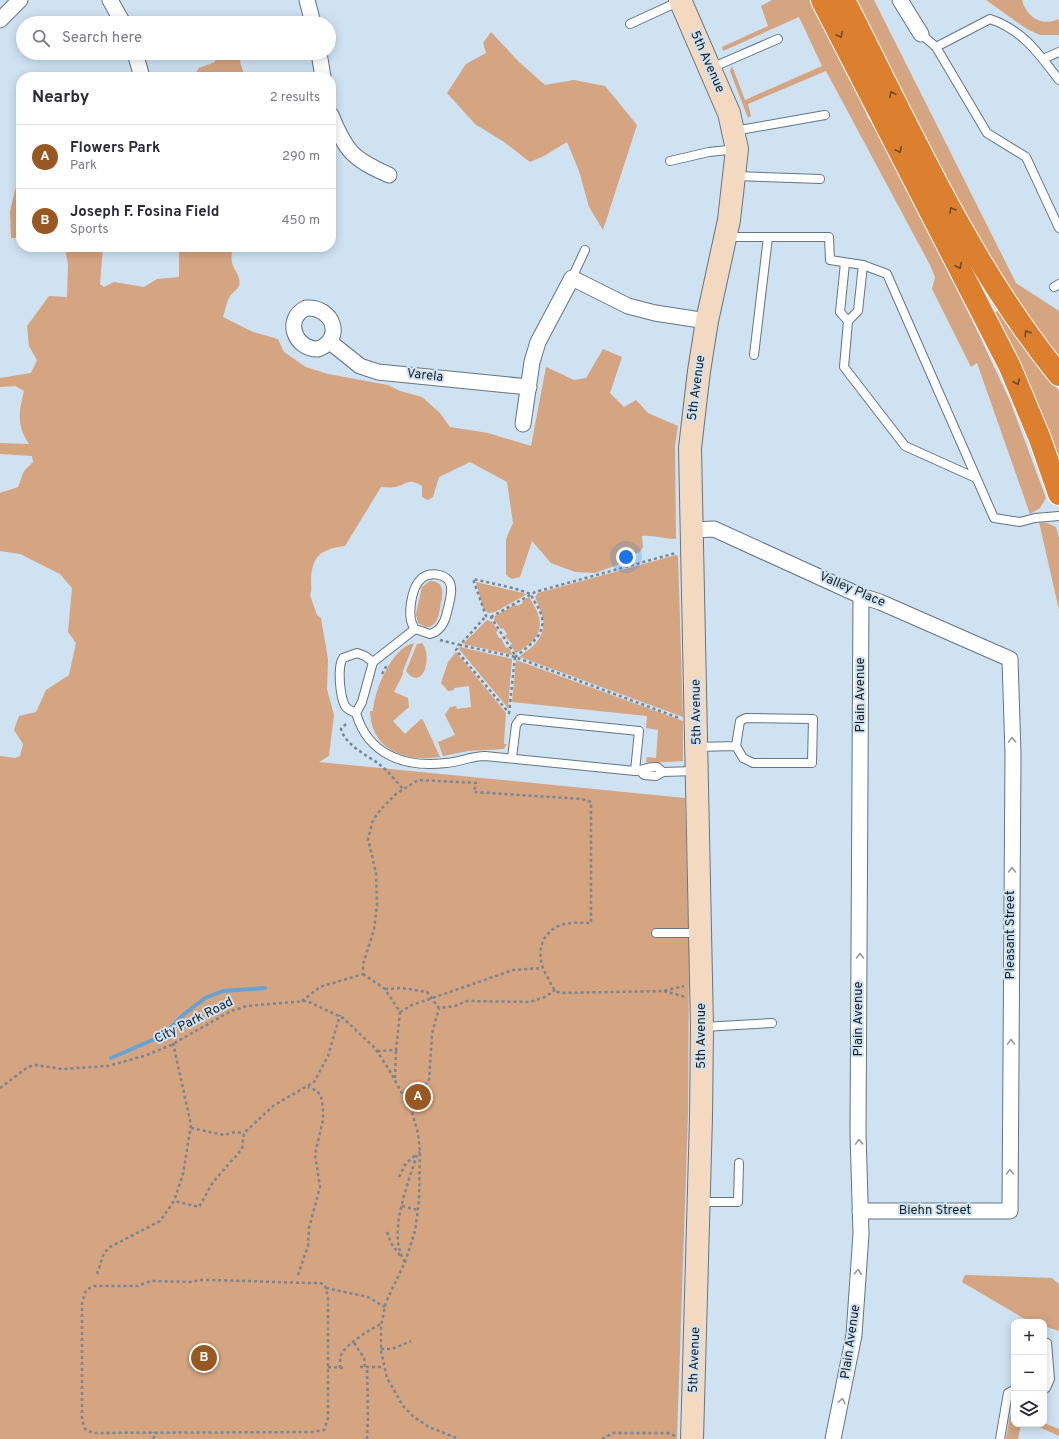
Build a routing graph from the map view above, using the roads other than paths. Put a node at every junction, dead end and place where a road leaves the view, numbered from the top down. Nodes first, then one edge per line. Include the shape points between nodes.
1 (20, 0) edge
2 (110, 0) edge
3 (307, 0) edge
4 (680, 0) edge
5 (822, 0) edge
6 (844, 0) edge
7 (900, 0) edge
8 (121, 16) edge
9 (311, 16) edge
10 (0, 20) edge
11 (630, 24) dead end
12 (921, 34) joint
13 (778, 39) dead end
14 (936, 47) junction
15 (1059, 52) edge
16 (1043, 59) junction
17 (137, 60) edge
18 (320, 60) edge
19 (710, 69) junction
20 (141, 72) edge
21 (322, 72) edge
22 (1059, 80) edge
23 (825, 115) dead end
24 (336, 125) edge
25 (735, 140) junction
26 (670, 161) dead end
27 (389, 175) dead end
28 (734, 176) junction
29 (820, 179) dead end
30 (1059, 228) edge
31 (726, 237) junction
32 (768, 237) junction
33 (585, 250) dead end
34 (845, 263) junction
35 (863, 265) junction
36 (572, 278) junction
37 (707, 321) junction
38 (848, 321) junction
39 (330, 342) dead end
40 (754, 355) dead end
41 (1059, 375) edge
42 (529, 387) junction
43 (523, 424) dead end
44 (976, 478) junction
45 (1059, 494) edge
46 (1059, 516) edge
47 (693, 530) junction
48 (861, 596) junction
49 (415, 629) junction
50 (1010, 659) joint
51 (373, 662) junction
52 (356, 712) junction
53 (736, 746) junction
54 (697, 748) junction
55 (512, 758) junction
56 (638, 771) junction
57 (698, 771) junction
58 (656, 933) dead end
59 (702, 933) junction
60 (772, 1023) dead end
61 (702, 1027) junction
62 (739, 1163) dead end
63 (699, 1202) junction
64 (860, 1211) junction
65 (1010, 1211) joint
66 (1047, 1343) dead end
67 (1047, 1386) edge
68 (1012, 1391) edge
69 (684, 1438) edge
70 (833, 1439) edge
71 (1000, 1439) edge

1 - 10 street
2 - 8 street
3 - 9 street
4 - 11 lane
4 - 19 street, 5th Avenue
5 -> 45 highway via 1010,367 1040,439
41 -> 6 highway via 1025,329 976,253
7 - 12 street
12 - 14 lane
13 - 19 lane
14 - 16 lane via 990,19 1006,24 1025,39
14 - 30 lane via 987,133 1026,157
15 - 16 lane
16 - 22 lane
17 - 20 street
18 - 21 street
19 - 25 street, 5th Avenue via 730,113
23 - 25 lane
24 - 27 street via 347,148 355,157
25 - 26 lane via 708,152
25 - 28 street, 5th Avenue
28 - 29 lane
28 - 31 street, 5th Avenue
31 - 32 lane
31 - 37 street, 5th Avenue
32 - 34 lane via 829,237 830,260
32 - 40 lane
33 - 36 lane
34 - 35 lane
34 - 38 lane via 840,312
35 - 38 lane via 858,311
35 - 44 lane via 887,274
36 - 37 street via 628,306
36 - 42 street via 540,336 532,362
37 - 47 street, 5th Avenue via 692,427 690,469
38 - 44 lane via 844,367 905,446
39 - 42 street, Varela via 360,366 378,372
42 - 43 street
44 - 46 lane via 994,518 1020,522
47 - 48 street, Valley Place via 714,529
47 - 54 street, 5th Avenue
48 - 50 street, Valley Place
64 -> 48 street, Plain Avenue via 858,1126
49 - 49 lane via 426,634 434,633 441,628 446,619 452,589 450,582 441,576 432,574 422,577 415,587 409,613
49 - 51 lane
65 -> 50 street, Pleasant Street via 1013,754
51 - 52 lane via 362,702
51 - 52 lane via 357,653 343,658 339,666 345,705
52 - 55 lane via 362,732 376,747 393,758 441,764 478,756
53 - 53 lane via 740,721 746,718 813,719 812,763 753,763 743,758
53 - 54 lane
54 - 57 street, 5th Avenue
55 - 56 lane
55 - 56 lane via 516,725 520,719 639,731
56 - 57 lane via 645,767 657,766 663,772
57 - 59 street, 5th Avenue
58 - 59 lane
59 - 61 street, 5th Avenue
60 - 61 lane
61 - 63 street, 5th Avenue
62 - 63 lane via 738,1202
63 - 69 street, 5th Avenue
64 - 65 street, Biehn Street
70 -> 64 street, Plain Avenue via 854,1335
66 - 67 lane via 1050,1379
68 - 71 lane via 1008,1393

